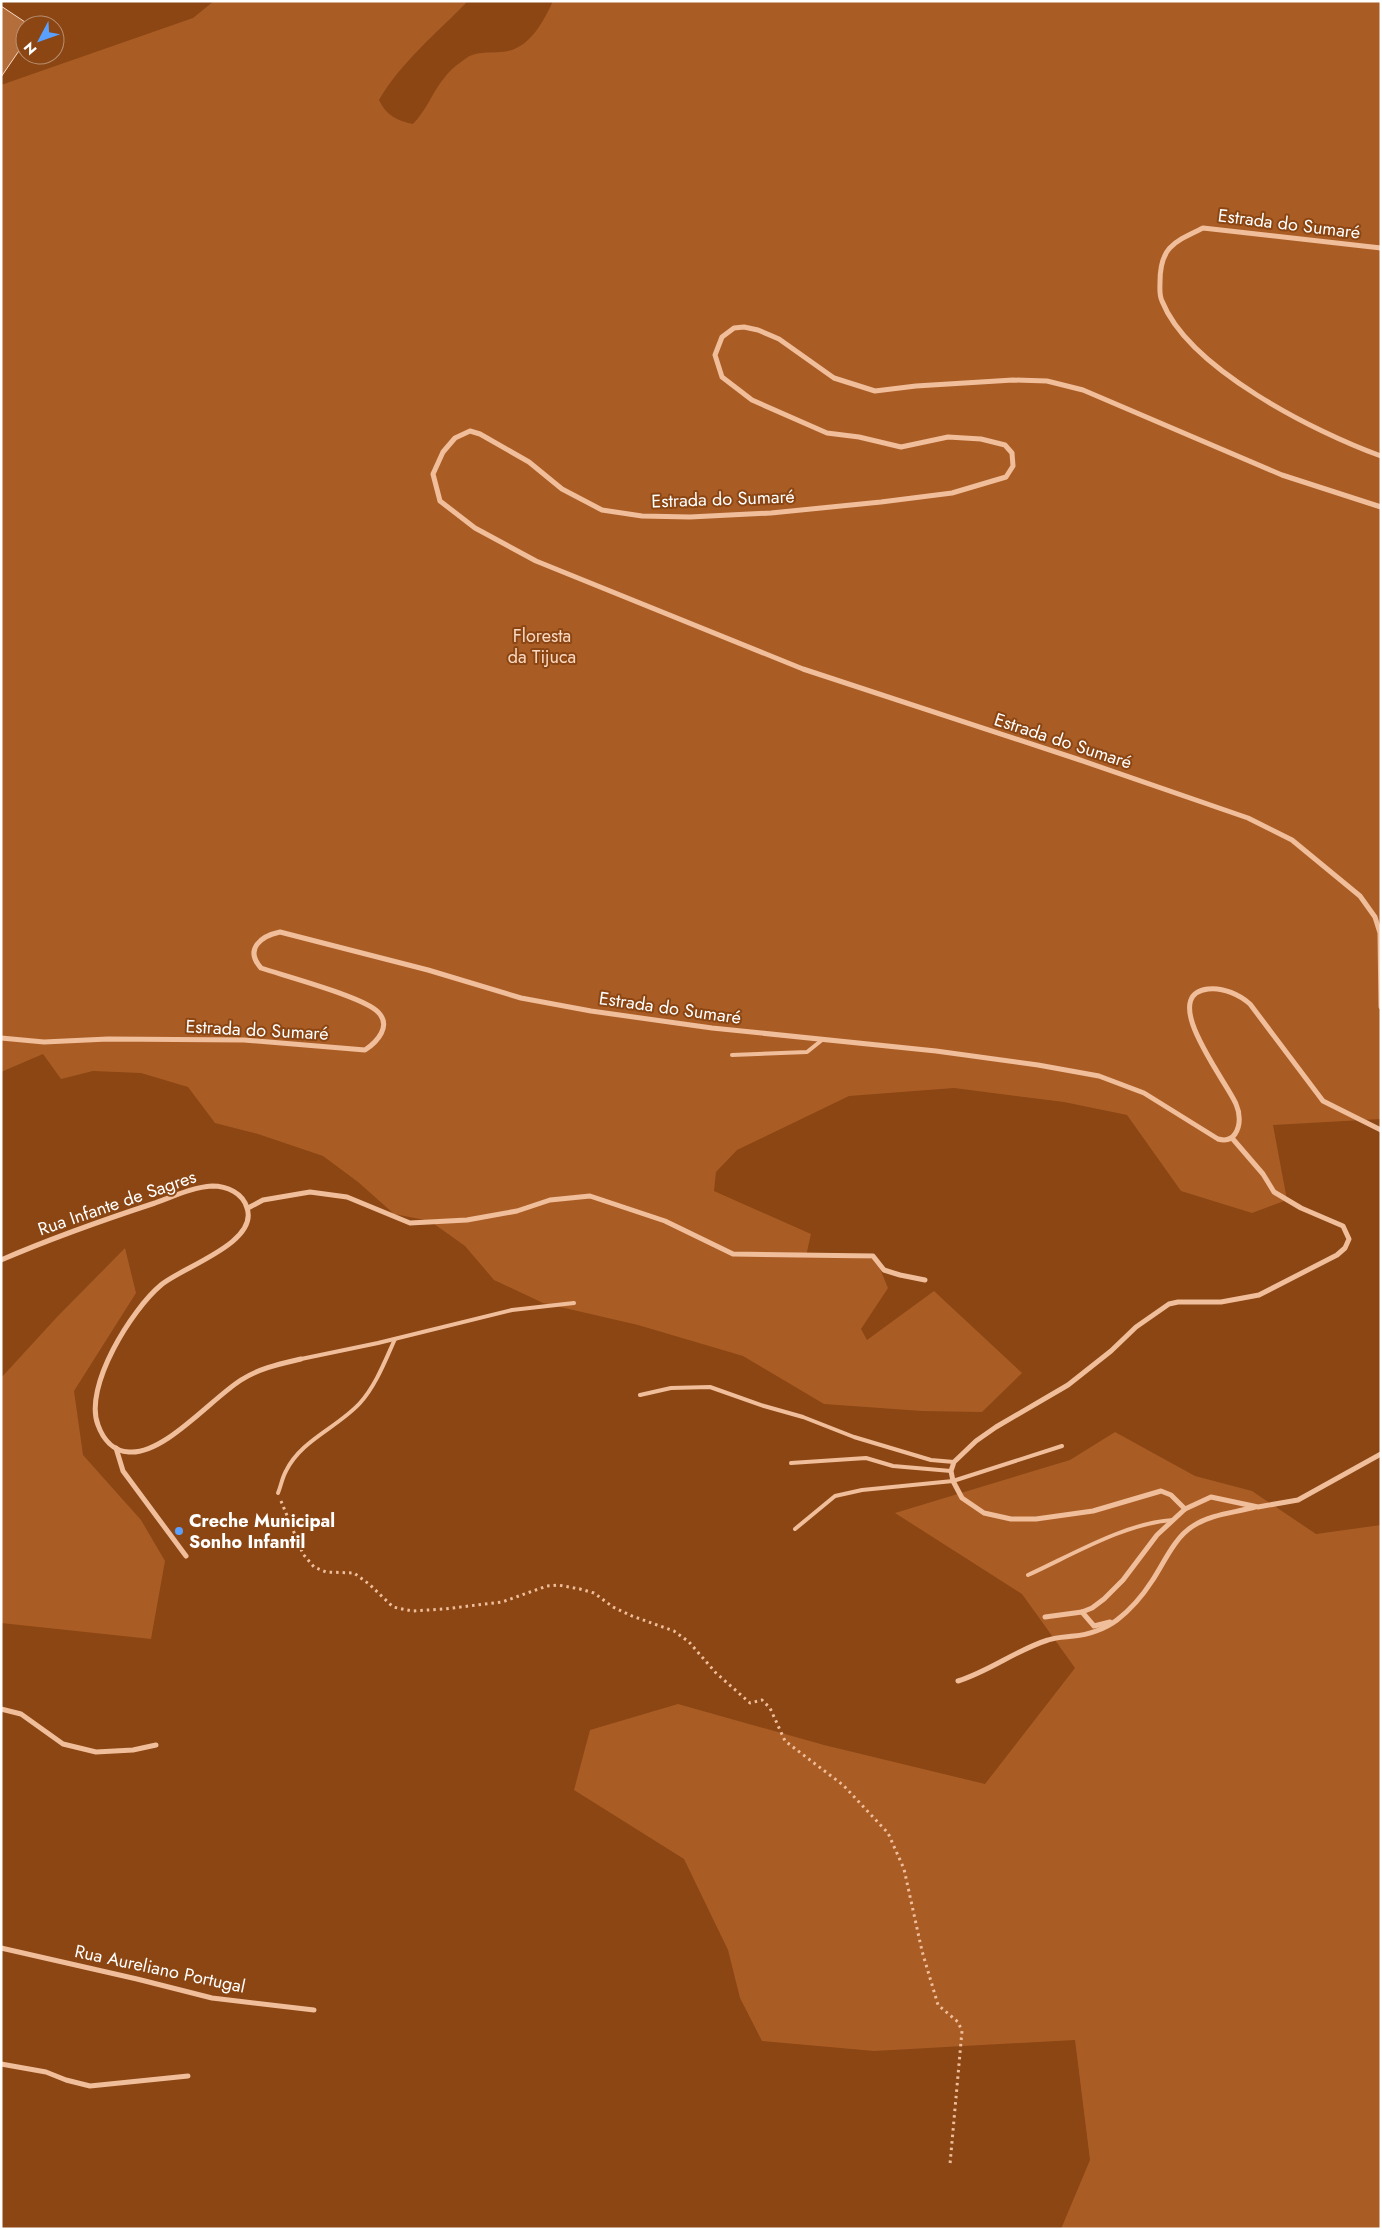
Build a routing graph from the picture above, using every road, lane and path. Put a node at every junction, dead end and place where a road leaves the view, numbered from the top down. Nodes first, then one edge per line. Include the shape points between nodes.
1 (1381, 248) edge
2 (1381, 456) edge
3 (1381, 507) edge
4 (1381, 1007) edge
5 (1, 1038) edge
6 (822, 1040) junction
7 (732, 1055) dead end
8 (1381, 1130) edge
9 (1232, 1138) junction
10 (248, 1208) junction
11 (1, 1260) edge
12 (925, 1280) dead end
13 (574, 1303) dead end
14 (395, 1339) junction
15 (301, 1359) joint
16 (640, 1395) dead end
17 (1062, 1446) dead end
18 (116, 1448) junction
19 (1381, 1454) edge
20 (954, 1462) junction
21 (791, 1463) dead end
22 (951, 1471) junction
23 (953, 1481) junction
24 (278, 1493) joint
25 (1255, 1507) junction
26 (1185, 1509) junction
27 (1173, 1520) junction
28 (795, 1529) dead end
29 (186, 1556) dead end
30 (1028, 1575) dead end
31 (1082, 1612) junction
32 (1045, 1617) dead end
33 (1116, 1621) junction
34 (958, 1680) dead end
35 (1, 1709) edge
36 (156, 1745) dead end
37 (1, 1948) edge
38 (314, 2010) dead end
39 (1, 2064) edge
40 (188, 2076) dead end
41 (950, 2164) dead end

1 - 2 street, Estrada do Sumaré via 1203,228 1179,239 1164,254 1160,270 1161,299 1175,326 1205,358 1304,422
3 - 4 street, Estrada do Sumaré via 1282,475 1083,390 1046,381 1013,380 875,391 834,378 779,339 744,327 734,328 722,337 715,356 722,377 752,400 827,433 901,447 948,437 981,439 1005,446 1012,453 1013,466 1006,477 952,493 771,513 690,517 642,516 602,510 562,488 529,462 470,431 455,438 443,452 433,474 440,501 475,528 536,561 803,669 1248,818 1292,840 1360,896 1376,917 1380,933
5 - 6 street, Estrada do Sumaré via 44,1042 244,1040 365,1050 378,1042 383,1021 378,1012 362,1002 262,968 256,961 254,950 266,935 280,932 522,998 712,1028
6 - 7 lane via 807,1052
6 - 9 street, Estrada do Sumaré via 936,1051 1099,1076 1144,1093 1218,1139
8 - 9 street via 1323,1100 1250,1004 1241,996 1212,988 1202,990 1191,999 1188,1007 1193,1027 1237,1105 1239,1124
9 - 20 street via 1274,1192 1343,1226 1349,1239 1345,1248 1260,1295 1221,1302 1169,1304 1136,1327 1068,1385 996,1427
10 - 11 street, Rua Infante de Sagres via 236,1192 204,1188 63,1234
10 - 12 street via 263,1200 310,1192 347,1197 410,1223 466,1220 517,1211 550,1200 590,1196 665,1222 733,1254 873,1256 884,1270
10 - 18 street via 249,1219 244,1230 229,1245 160,1286 135,1315 114,1351 98,1384 94,1404 96,1422 103,1438
13 - 14 lane via 512,1310
14 - 15 lane
14 - 24 lane via 367,1394 358,1405 303,1448 286,1471
15 - 18 street via 258,1370 241,1380 151,1450 129,1452
16 - 20 lane via 672,1388 710,1387 854,1437 931,1460
17 - 23 lane
18 - 29 street via 122,1471
19 - 25 street via 1298,1500
20 - 22 street
21 - 22 lane via 866,1458 893,1466
22 - 23 street
23 - 26 street via 962,1498 984,1513 1011,1519 1093,1512 1161,1492 1171,1495
23 - 28 lane via 862,1490 835,1496
24 - 41 path via 303,1554 314,1567 326,1572 354,1573 393,1607 412,1611 444,1609 502,1602 547,1586 580,1589 632,1616 674,1631 750,1703 762,1700 770,1708 785,1741 843,1785 888,1833 904,1869 938,2005 958,2022 962,2031
25 - 26 street via 1210,1498
25 - 33 street via 1210,1517 1191,1527 1170,1551 1152,1581
26 - 27 street
27 - 30 lane via 1152,1521 1126,1530
27 - 31 street via 1157,1535 1123,1580 1104,1599
31 - 32 street
31 - 33 street via 1094,1626
33 - 34 street via 1078,1636 1049,1639 978,1674
35 - 36 street via 21,1714 63,1744 96,1752
37 - 38 street, Rua Aureliano Portugal via 212,1998
39 - 40 street via 46,2072 90,2086

